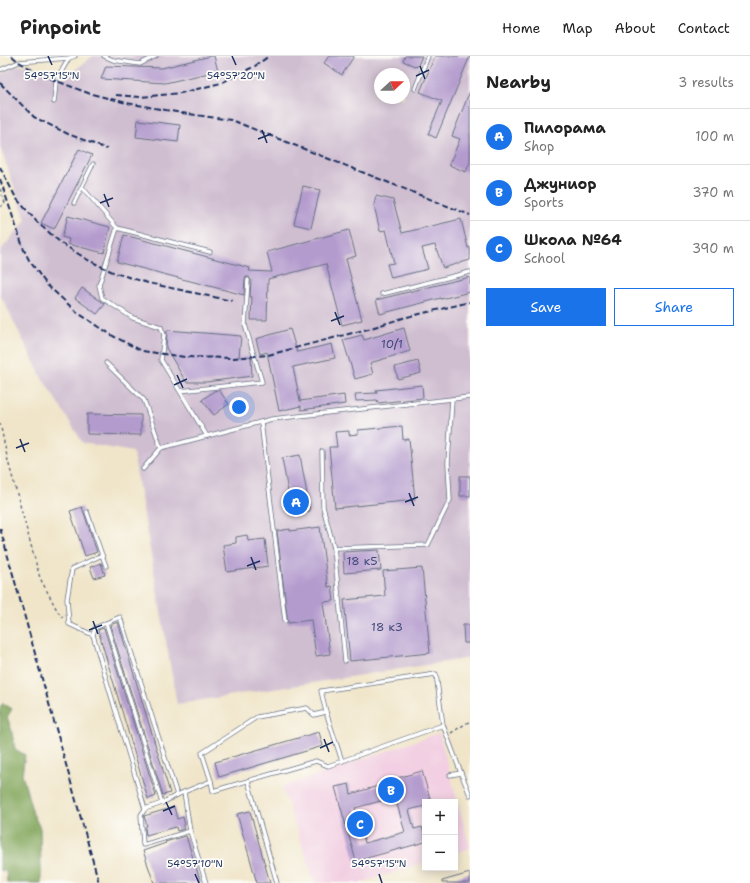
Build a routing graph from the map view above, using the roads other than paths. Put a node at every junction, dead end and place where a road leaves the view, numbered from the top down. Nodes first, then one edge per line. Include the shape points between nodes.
1 (75, 56) edge
2 (104, 56) edge
3 (156, 56) edge
4 (428, 56) edge
5 (69, 58) junction
6 (0, 70) edge
7 (415, 89) dead end
8 (54, 102) dead end
9 (93, 164) dead end
10 (82, 187) junction
11 (74, 203) dead end
12 (117, 228) junction
13 (210, 252) dead end
14 (470, 272) edge
15 (248, 280) dead end
16 (382, 294) dead end
17 (106, 363) dead end
18 (180, 391) junction
19 (470, 397) edge
20 (452, 399) junction
21 (261, 422) junction
22 (207, 436) junction
23 (161, 448) junction
24 (322, 451) dead end
25 (143, 469) dead end
26 (88, 512) dead end
27 (334, 548) junction
28 (102, 555) junction
29 (106, 566) dead end
30 (285, 621) dead end
31 (106, 623) junction
32 (94, 635) junction
33 (345, 661) dead end
34 (326, 712) junction
35 (443, 725) junction
36 (342, 761) junction
37 (461, 773) junction
38 (450, 775) dead end
39 (211, 781) junction
40 (248, 781) junction
41 (184, 792) junction
42 (177, 795) junction
43 (470, 795) edge
44 (162, 803) junction
45 (145, 809) junction
46 (190, 831) junction
47 (206, 883) edge
48 (277, 883) edge

1 - 5 lane
2 - 3 lane via 140,64
4 - 7 lane
5 - 6 lane via 19,62
5 - 8 lane via 56,81
9 - 10 lane
10 - 11 lane
10 - 12 lane
12 - 13 lane
12 - 18 lane via 99,285 102,298 133,318 161,327 164,335 161,360
14 - 16 lane
15 - 18 lane via 245,325 262,382
17 - 23 lane via 144,400
18 - 22 lane
19 - 20 lane
20 - 21 lane via 272,418
20 - 27 lane via 448,463 450,500 428,545
21 - 22 lane
21 - 30 lane
22 - 23 lane
23 - 25 lane
24 - 27 lane via 323,507
26 - 28 lane
27 - 33 lane
28 - 29 lane
28 - 32 lane via 72,569 67,599 70,624
31 - 32 lane via 95,628
31 - 42 lane via 120,617
31 - 44 lane
32 - 45 lane
34 - 35 lane via 321,690 436,674
34 - 36 lane
34 - 39 lane via 314,715 307,708 257,717 202,753
35 - 36 lane
35 - 37 lane
36 - 40 lane via 328,766 316,762
37 - 38 lane
37 - 43 lane
39 - 40 lane via 213,791
39 - 41 lane
40 - 48 lane
41 - 42 lane
41 - 46 lane
42 - 44 lane
44 - 45 lane
45 - 46 lane via 141,815 143,845
46 - 47 lane

